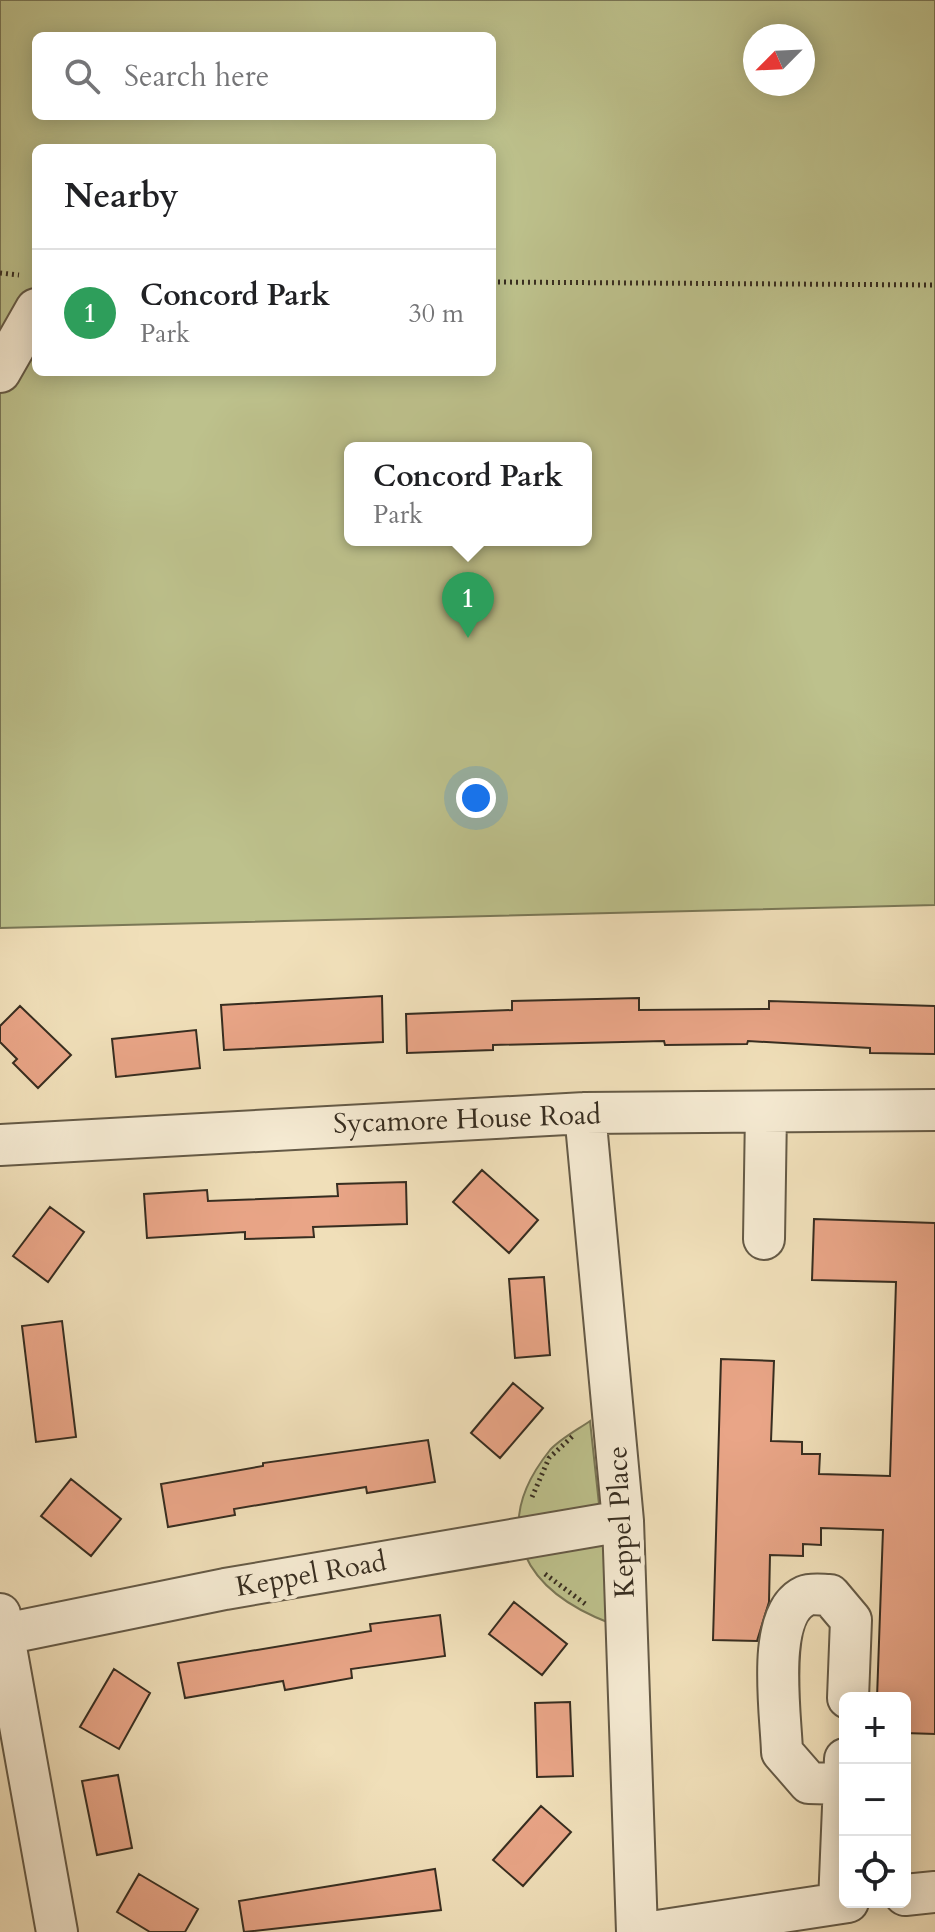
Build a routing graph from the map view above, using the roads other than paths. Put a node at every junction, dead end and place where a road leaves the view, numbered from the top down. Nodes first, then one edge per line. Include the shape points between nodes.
1 (32, 316) edge
2 (0, 372) edge
3 (935, 1110) edge
4 (766, 1112) junction
5 (585, 1113) junction
6 (0, 1145) edge
7 (764, 1239) dead end
8 (623, 1521) junction
9 (1, 1628) edge
10 (848, 1692) edge
11 (839, 1773) edge
12 (935, 1892) edge
13 (911, 1894) edge
14 (839, 1904) edge
15 (57, 1932) edge
16 (637, 1932) edge
17 (651, 1932) edge

1 - 2 street
3 - 4 street, Sycamore House Road
4 - 5 street, Sycamore House Road
4 - 7 street
5 - 6 street, Sycamore House Road
5 - 8 street, Keppel Place
8 - 9 street, Keppel Road
8 - 16 street, Keppel Place
9 - 15 street
10 - 11 street via 851,1620 830,1595 807,1595 787,1609 779,1637 782,1752 809,1783
12 - 13 street
14 - 17 street

